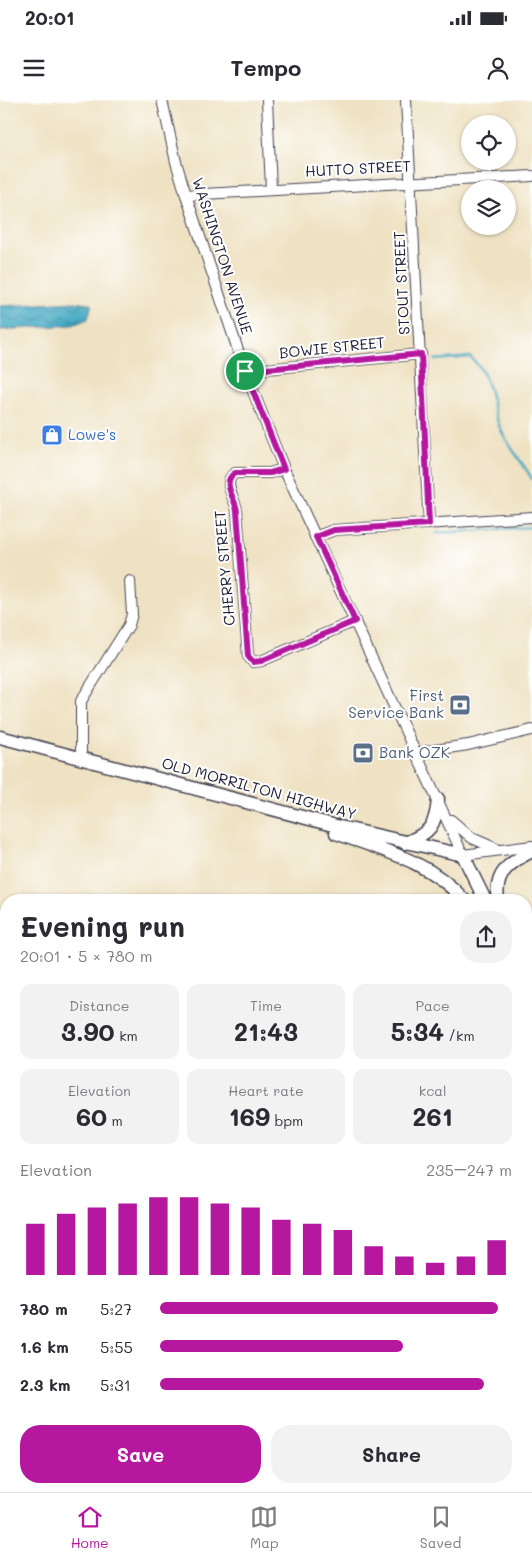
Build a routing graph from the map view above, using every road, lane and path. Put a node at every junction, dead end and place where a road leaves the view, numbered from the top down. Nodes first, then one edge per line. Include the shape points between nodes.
1 (162, 100) edge
2 (267, 100) edge
3 (406, 100) edge
4 (532, 176) edge
5 (411, 182) junction
6 (271, 189) junction
7 (186, 195) junction
8 (421, 354) junction
9 (245, 371) junction
10 (284, 469) junction
11 (532, 517) edge
12 (429, 524) junction
13 (316, 537) junction
14 (130, 581) dead end
15 (355, 621) junction
16 (532, 730) edge
17 (0, 737) edge
18 (414, 750) junction
19 (81, 760) junction
20 (438, 799) junction
21 (266, 808) junction
22 (446, 814) junction
23 (405, 843) junction
24 (532, 846) edge
25 (502, 851) junction
26 (532, 851) edge
27 (464, 855) junction
28 (457, 894) edge
29 (482, 894) edge
30 (498, 894) edge

1 - 7 street, WASHINGTON AVENUE
2 - 6 street
3 - 5 street, STOUT STREET
4 - 5 street, HUTTO STREET
5 - 6 street, HUTTO STREET
5 - 8 street, STOUT STREET
6 - 7 street, HUTTO STREET
7 - 9 street, WASHINGTON AVENUE
8 - 9 street, BOWIE STREET
8 - 12 street, STOUT STREET
9 - 10 street, WASHINGTON AVENUE
10 - 13 street, WASHINGTON AVENUE
10 - 15 street, CHERRY STREET via 270,473 235,473 228,482 237,508 248,656 253,662 261,661
11 - 12 street
12 - 13 street via 334,530
13 - 15 street, WASHINGTON AVENUE
14 - 19 street via 132,614 129,624 81,701
15 - 18 street, WASHINGTON AVENUE
16 - 18 street via 468,745
17 - 19 main road, OLD MORRILTON HIGHWAY
18 - 20 street, WASHINGTON AVENUE
19 - 21 main road, OLD MORRILTON HIGHWAY
20 - 22 street, WASHINGTON AVENUE
20 - 23 main road via 437,817 429,831
21 - 23 main road, OLD MORRILTON HIGHWAY
21 - 28 main road via 388,850 422,866
22 - 25 street via 472,838
22 - 27 street, WASHINGTON AVENUE
23 - 27 main road, OLD MORRILTON HIGHWAY
24 - 25 street
25 - 27 street
26 - 30 main road via 513,860 502,872
27 - 29 main road

